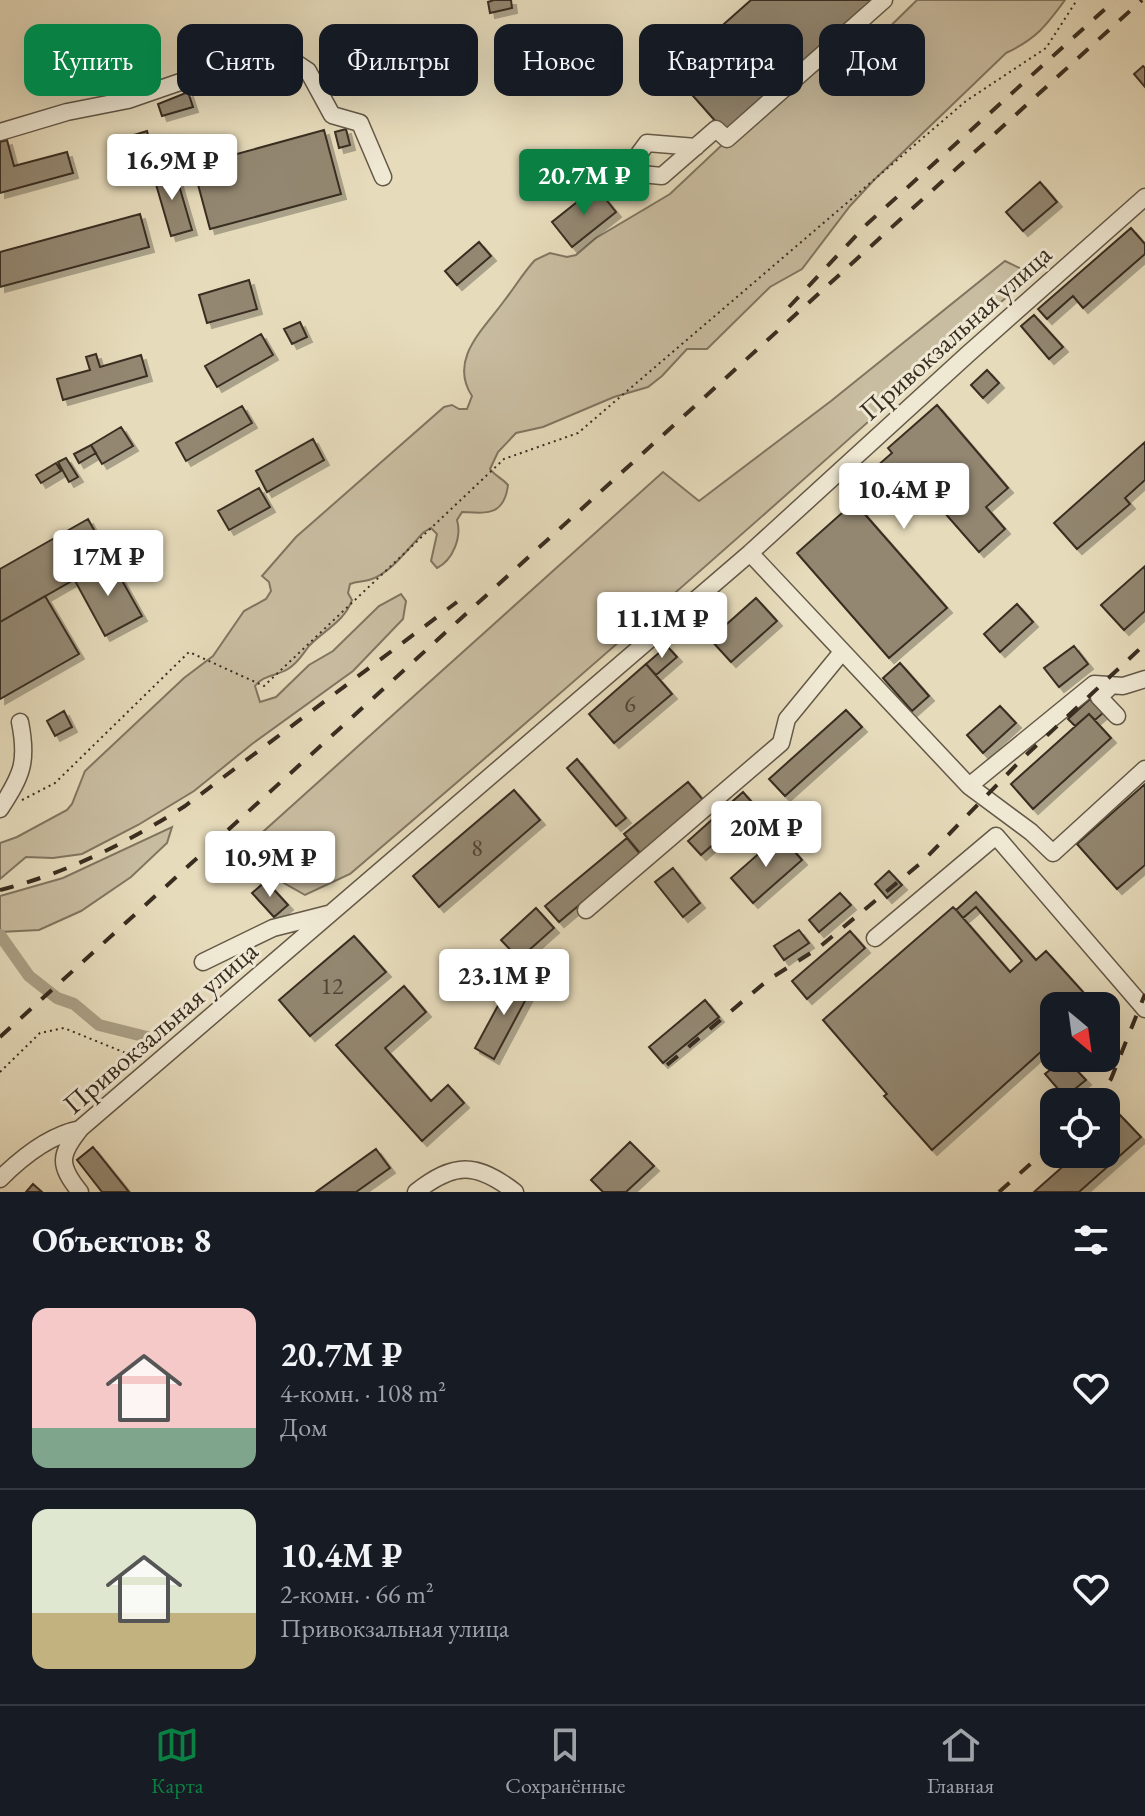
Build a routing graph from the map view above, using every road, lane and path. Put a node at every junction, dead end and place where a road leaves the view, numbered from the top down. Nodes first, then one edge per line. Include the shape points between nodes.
1 (884, 0) edge
2 (1077, 0) edge
3 (0, 132) edge
4 (696, 147) dead end
5 (383, 177) dead end
6 (1145, 197) edge
7 (750, 553) junction
8 (842, 652) junction
9 (1145, 679) edge
10 (1112, 685) junction
11 (1117, 716) dead end
12 (20, 722) dead end
13 (1145, 769) edge
14 (969, 786) junction
15 (7, 806) edge
16 (586, 910) dead end
17 (331, 913) junction
18 (875, 938) dead end
19 (203, 962) dead end
20 (1145, 1009) edge
21 (154, 1065) junction
22 (0, 1072) edge
23 (81, 1128) junction
24 (0, 1179) edge
25 (75, 1185) edge
26 (416, 1192) edge
27 (515, 1192) edge

1 - 4 street via 727,139 716,129
2 - 15 path via 1046,48 966,101 578,433 504,459 264,686 189,652 55,783
3 - 5 street via 284,55 308,71 332,115 360,123
6 - 7 street, Привокзальная улица
7 - 8 street
7 - 17 street, Привокзальная улица
8 - 14 street
8 - 16 street via 787,719 781,743
9 - 10 street
10 - 11 street via 1099,697
10 - 14 street via 1094,684
12 - 15 street via 26,751
13 - 14 street via 1053,853
17 - 19 street via 273,928
17 - 21 street, Привокзальная улица
18 - 20 street via 996,836
21 - 22 path via 64,1028 40,1033
21 - 23 street, Привокзальная улица
23 - 24 street via 57,1137
23 - 25 street, Привокзальная улица via 64,1155 65,1171
26 - 27 street via 439,1173 460,1169 490,1174

